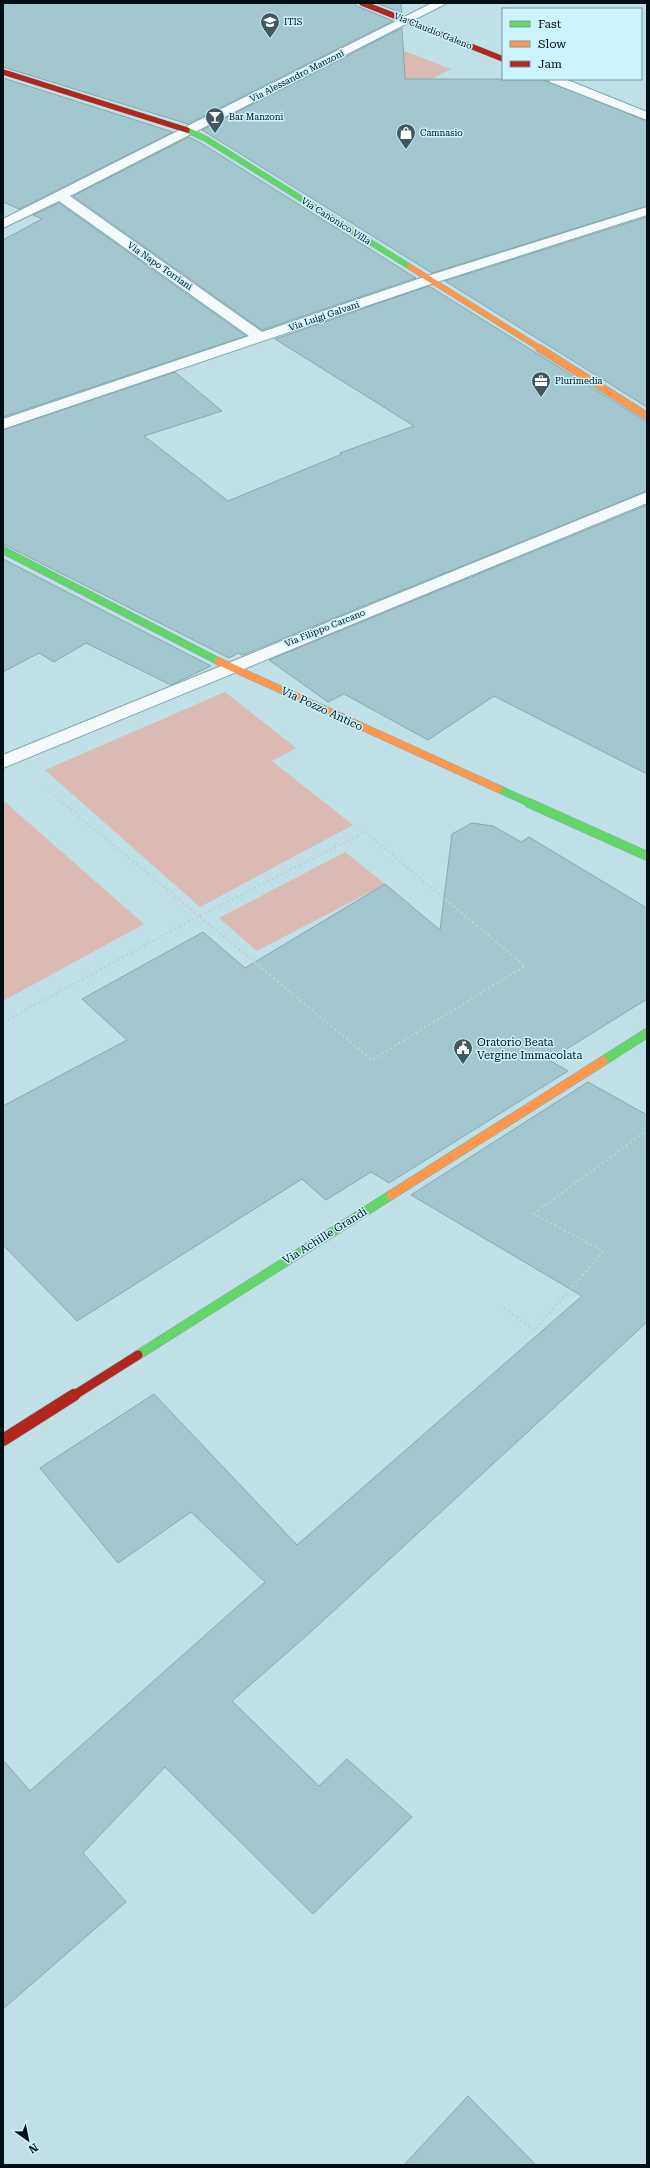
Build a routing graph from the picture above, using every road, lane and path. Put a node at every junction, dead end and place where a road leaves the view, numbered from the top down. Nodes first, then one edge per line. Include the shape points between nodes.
1 (362, 3) edge
2 (441, 3) edge
3 (407, 20) junction
4 (502, 59) edge
5 (3, 72) edge
6 (557, 80) edge
7 (647, 116) edge
8 (190, 131) junction
9 (60, 195) junction
10 (647, 211) edge
11 (3, 224) edge
12 (429, 280) junction
13 (260, 337) junction
14 (647, 416) edge
15 (3, 424) edge
16 (647, 497) edge
17 (3, 550) edge
18 (230, 667) junction
19 (3, 762) edge
20 (40, 784) dead end
21 (647, 856) edge
22 (198, 916) junction
23 (3, 1022) edge
24 (647, 1033) edge
25 (647, 1130) edge
26 (504, 1308) dead end
27 (5, 1434) edge

1 - 3 street, Via Claudio Galeno
2 - 3 street, Via Alessandro Manzoni
3 - 4 street, Via Claudio Galeno
3 - 8 street, Via Alessandro Manzoni
5 - 8 street, Via Canonico Villa
6 - 7 street
8 - 9 street, Via Alessandro Manzoni
8 - 12 street, Via Canonico Villa
9 - 11 street, Via Alessandro Manzoni
9 - 13 street, Via Napo Torriani
10 - 12 street, Via Luigi Galvani
12 - 13 street, Via Luigi Galvani
12 - 14 street, Via Canonico Villa
13 - 15 street, Via Luigi Galvani
16 - 18 street, Via Filippo Carcano
17 - 18 street, Via Pozzo Antico
18 - 19 street, Via Filippo Carcano
18 - 21 street, Via Pozzo Antico
20 - 22 path
22 - 22 path via 365,832 525,966 372,1060
22 - 23 path
24 - 27 street, Via Achille Grandi
25 - 26 path via 534,1214 603,1251 535,1330

